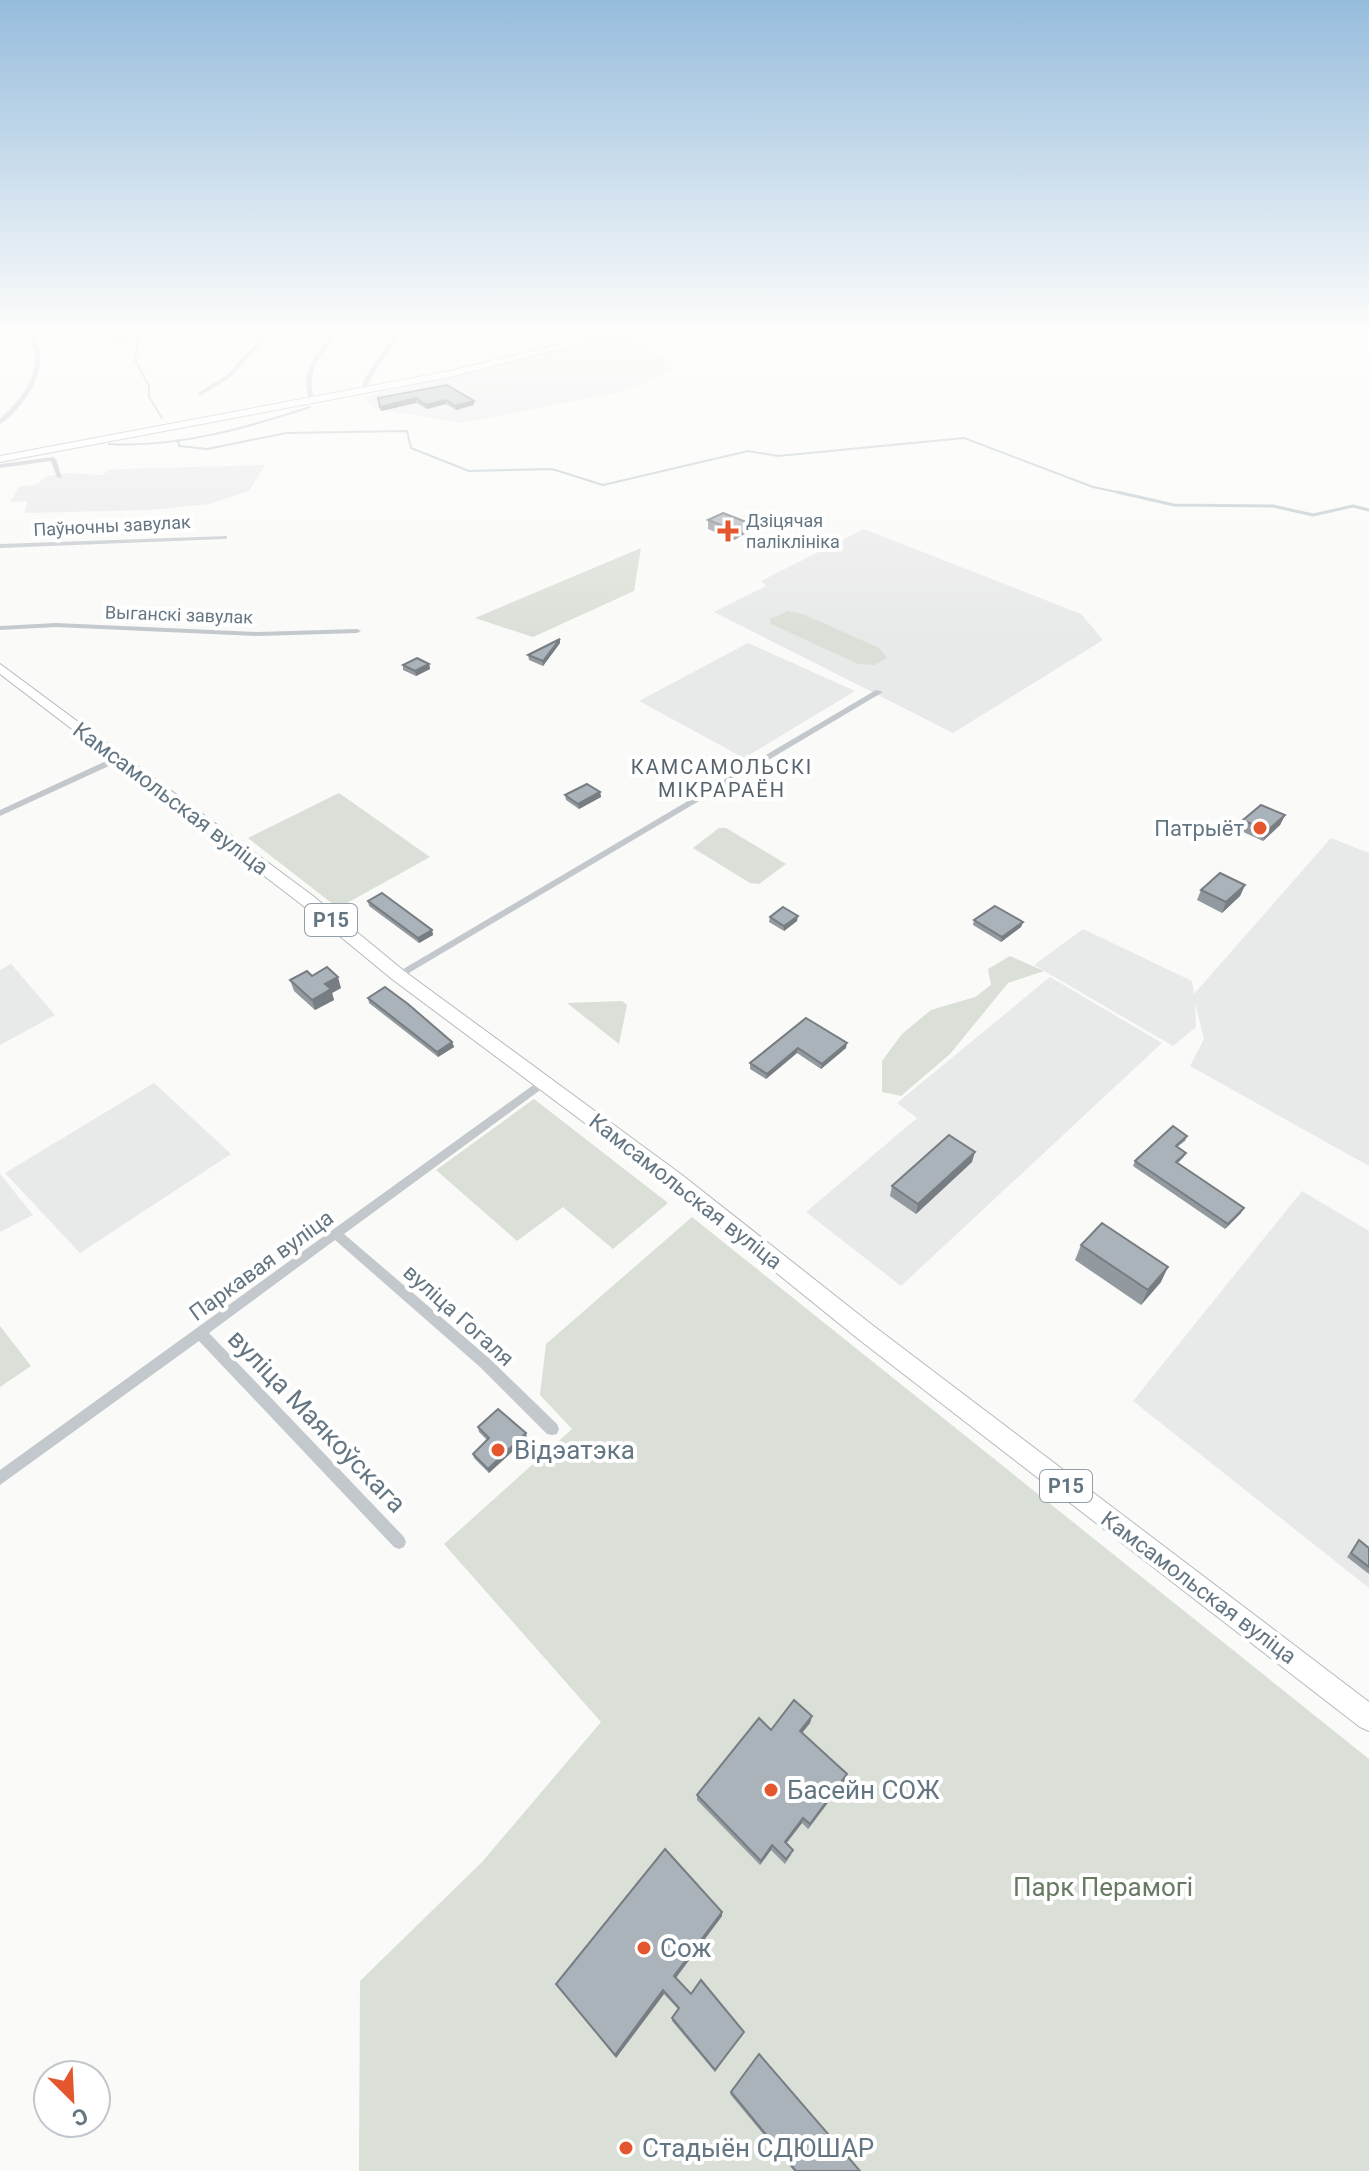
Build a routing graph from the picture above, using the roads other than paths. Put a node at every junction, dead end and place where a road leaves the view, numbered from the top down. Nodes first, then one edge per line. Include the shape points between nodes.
1 (141, 433) edge
2 (0, 459) edge
3 (0, 466) edge
4 (60, 477) dead end
5 (225, 537) dead end
6 (0, 546) edge
7 (0, 628) edge
8 (357, 631) dead end
9 (0, 668) edge
10 (879, 692) dead end
11 (119, 758) junction
12 (0, 813) edge
13 (398, 975) junction
14 (543, 1082) junction
15 (337, 1235) junction
16 (200, 1333) junction
17 (552, 1429) dead end
18 (0, 1478) edge
19 (399, 1542) dead end
20 (1369, 1718) edge

1 - 2 main road
3 - 4 street via 53,459
5 - 6 street, Паўночны завулак
7 - 8 street, Выганскі завулак
9 - 11 main road, Камсамольская вуліца / Р15
10 - 13 street
11 - 12 street
11 - 13 main road, Камсамольская вуліца / Р15
13 - 14 main road, Камсамольская вуліца / Р15
14 - 15 street, Паркавая вуліца
14 - 20 main road, Камсамольская вуліца / Р15
15 - 16 street, Паркавая вуліца
15 - 17 street, вуліца Гогаля via 485,1363
16 - 18 street, Паркавая вуліца
16 - 19 street, вуліца Маякоўскага

